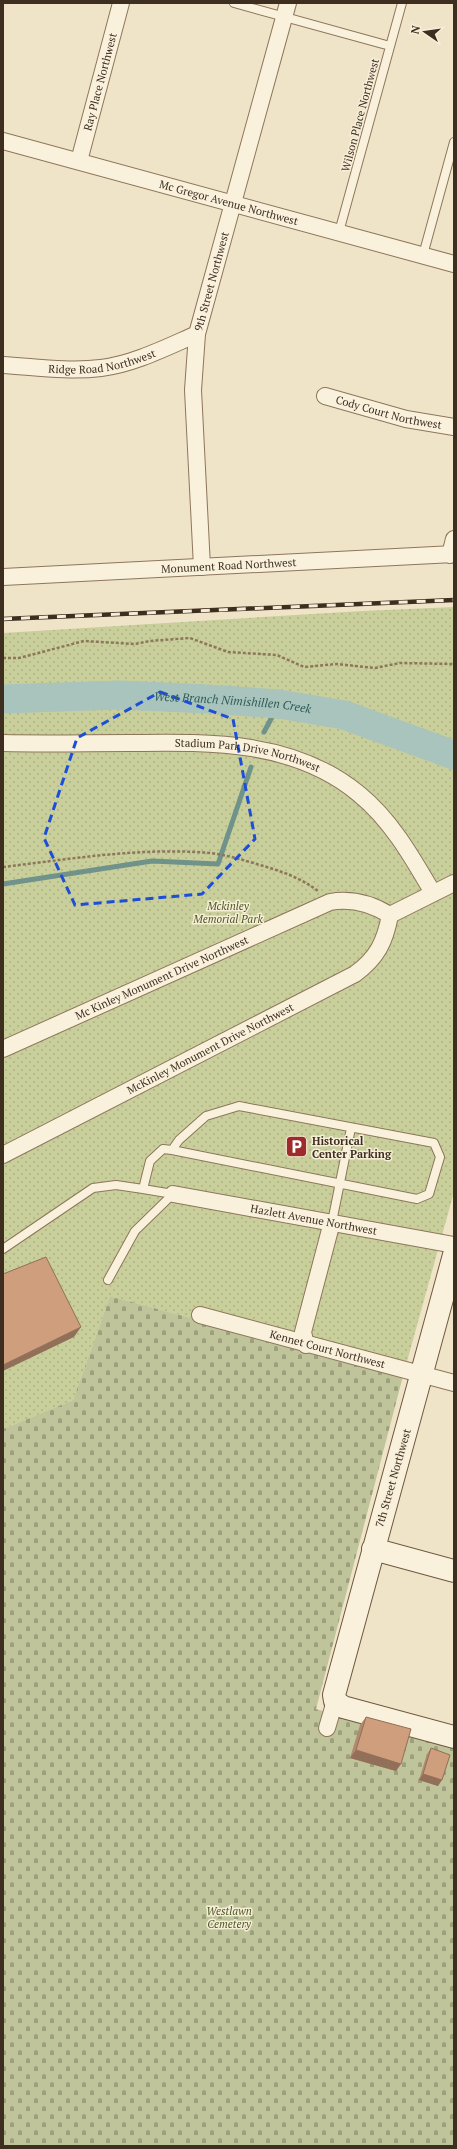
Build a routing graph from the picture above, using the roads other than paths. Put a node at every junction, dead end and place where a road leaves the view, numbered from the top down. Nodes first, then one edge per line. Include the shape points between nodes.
1 (121, 3) edge
2 (234, 3) edge
3 (402, 3) edge
4 (286, 10) edge
5 (390, 46) junction
6 (3, 141) edge
7 (454, 142) edge
8 (79, 161) junction
9 (233, 204) junction
10 (339, 232) junction
11 (423, 255) junction
12 (454, 264) edge
13 (197, 334) junction
14 (3, 364) edge
15 (325, 396) dead end
16 (454, 427) edge
17 (454, 539) edge
18 (452, 555) edge
19 (202, 567) junction
20 (3, 577) edge
21 (3, 743) edge
22 (454, 883) edge
23 (433, 893) junction
24 (390, 915) junction
25 (3, 1049) edge
26 (351, 1128) junction
27 (172, 1150) junction
28 (3, 1155) edge
29 (340, 1183) junction
30 (143, 1189) junction
31 (173, 1194) junction
32 (332, 1222) junction
33 (454, 1245) edge
34 (3, 1249) edge
35 (454, 1255) edge
36 (108, 1280) dead end
37 (200, 1315) dead end
38 (306, 1345) junction
39 (422, 1374) junction
40 (454, 1383) edge
41 (373, 1549) junction
42 (454, 1571) edge
43 (335, 1701) junction
44 (327, 1728) dead end
45 (454, 1737) edge

1 - 8 street, Ray Place Northwest
2 - 4 lane
3 - 5 lane, Wilson Place Northwest
4 - 5 lane
4 - 9 street, 9th Street Northwest
5 - 10 lane, Wilson Place Northwest
6 - 8 street, Mc Gregor Avenue Northwest
7 - 11 lane
8 - 9 street, Mc Gregor Avenue Northwest
9 - 10 street, Mc Gregor Avenue Northwest
9 - 13 street, 9th Street Northwest
10 - 11 street, Mc Gregor Avenue Northwest
11 - 12 street, Mc Gregor Avenue Northwest
13 - 14 street, Ridge Road Northwest via 146,355 102,368 55,369
13 - 19 street, 9th Street Northwest via 193,390
15 - 16 street, Cody Court Northwest via 406,419
17 - 18 street
18 - 19 street, Monument Road Northwest
19 - 20 street, Monument Road Northwest
21 - 23 street, Stadium Park Drive Northwest via 195,742 237,745 289,756 316,767 344,783 373,806 406,848
22 - 23 street
23 - 24 street
24 - 25 street, Mc Kinley Monument Drive Northwest via 357,902 330,902
24 - 28 street, McKinley Monument Drive Northwest via 377,954 355,974
26 - 27 lane via 238,1106 206,1116 179,1140
26 - 29 lane
26 - 29 lane via 434,1143 440,1157 429,1194 417,1199
27 - 29 lane
27 - 30 lane via 163,1149 150,1161
29 - 32 lane
30 - 31 lane
30 - 34 lane via 116,1185 93,1188
31 - 32 street, Hazlett Avenue Northwest
31 - 36 lane via 135,1231
32 - 33 street, Hazlett Avenue Northwest
32 - 38 street via 304,1332
35 - 39 street, 7th Street Northwest
37 - 38 street, Kennet Court Northwest
38 - 39 street, Kennet Court Northwest
39 - 40 street, Kennet Court Northwest
39 - 41 street, 7th Street Northwest
41 - 42 street
41 - 43 street, 7th Street Northwest via 334,1691
43 - 44 street
43 - 45 street via 343,1707

